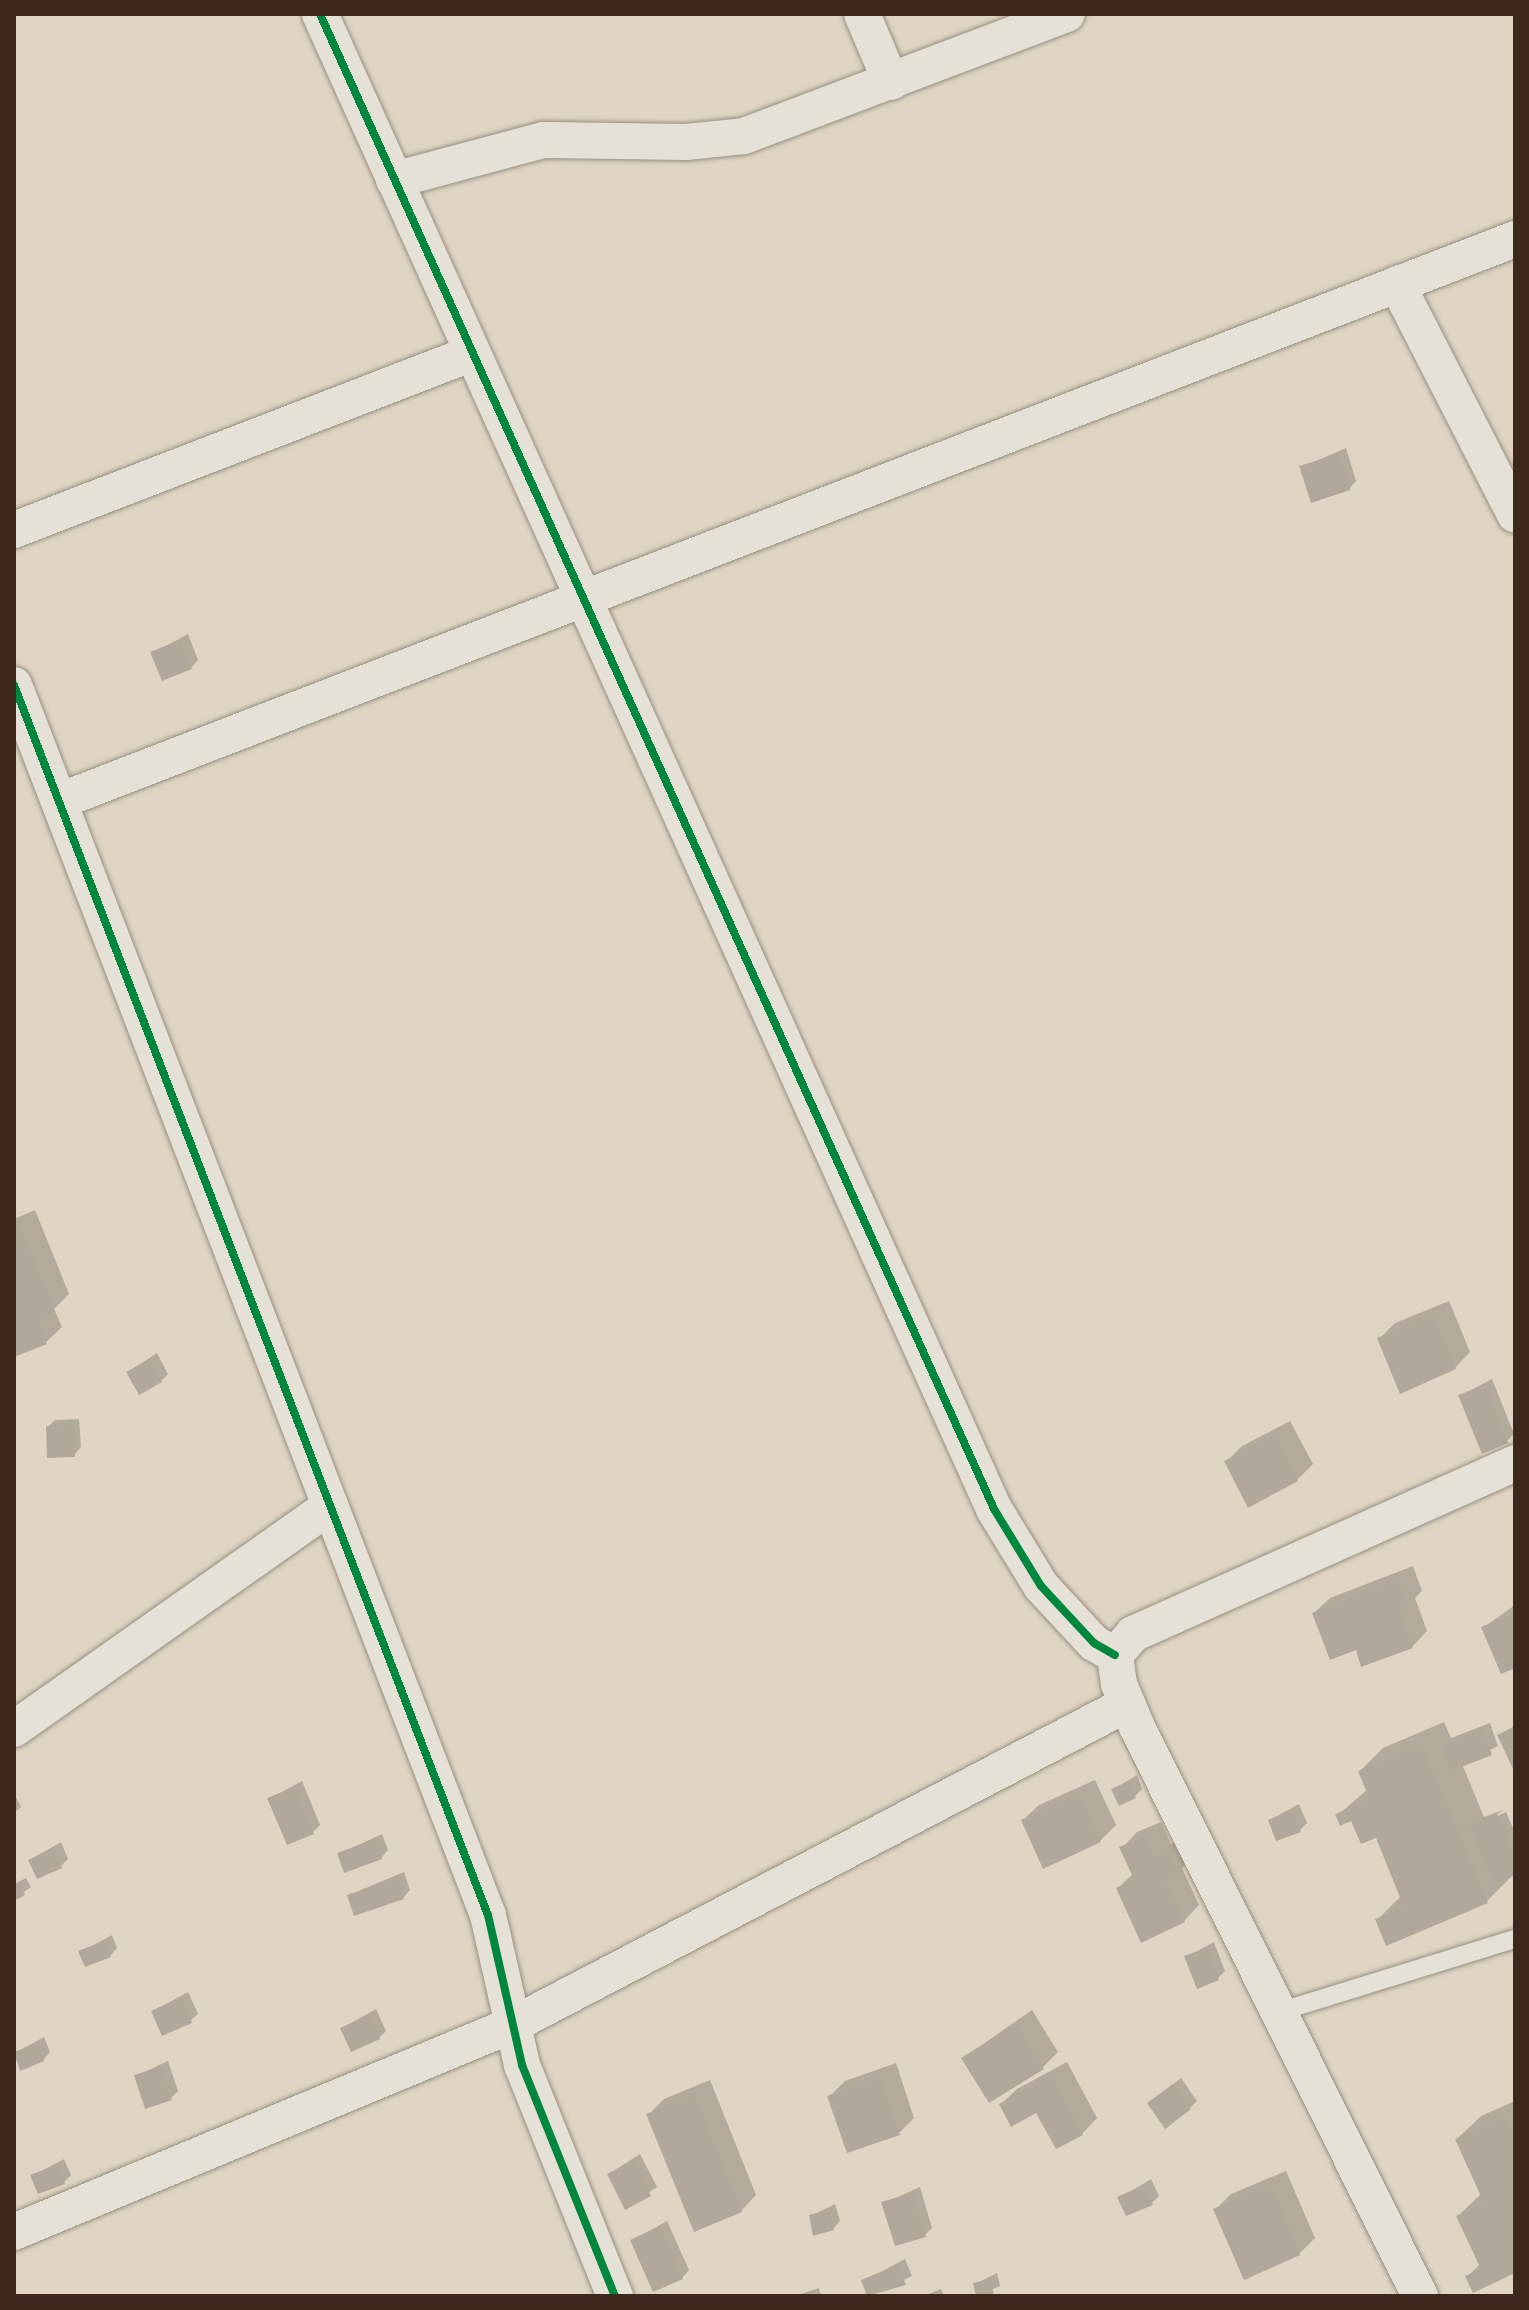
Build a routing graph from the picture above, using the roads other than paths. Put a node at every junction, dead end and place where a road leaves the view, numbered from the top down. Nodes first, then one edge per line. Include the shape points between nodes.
1 (320, 14) edge
2 (862, 14) edge
3 (1067, 14) edge
4 (891, 82) junction
5 (394, 180) junction
6 (1515, 239) edge
7 (1397, 284) junction
8 (472, 353) junction
9 (1515, 515) edge
10 (14, 530) edge
11 (583, 599) junction
12 (14, 685) edge
13 (62, 800) junction
14 (1515, 1463) edge
15 (330, 1506) junction
16 (1115, 1655) junction
17 (1127, 1704) junction
18 (14, 1729) edge
19 (1515, 1939) edge
20 (1282, 2011) junction
21 (512, 2025) junction
22 (14, 2232) edge
23 (615, 2296) edge
24 (1420, 2296) edge

1 - 5 street
2 - 4 street
3 - 4 street
4 - 5 street via 744,136 686,142 543,140
5 - 8 street
6 - 7 street
7 - 9 street
7 - 11 street
8 - 10 street
8 - 11 street
11 - 13 street
11 - 16 street via 994,1509 1041,1586 1094,1643
12 - 13 street
13 - 15 street
14 - 16 street via 1133,1634
15 - 18 street
15 - 21 street via 488,1915
16 - 17 street
17 - 20 street
17 - 21 street
19 - 20 lane
20 - 24 street
21 - 22 street
21 - 23 street via 522,2065

